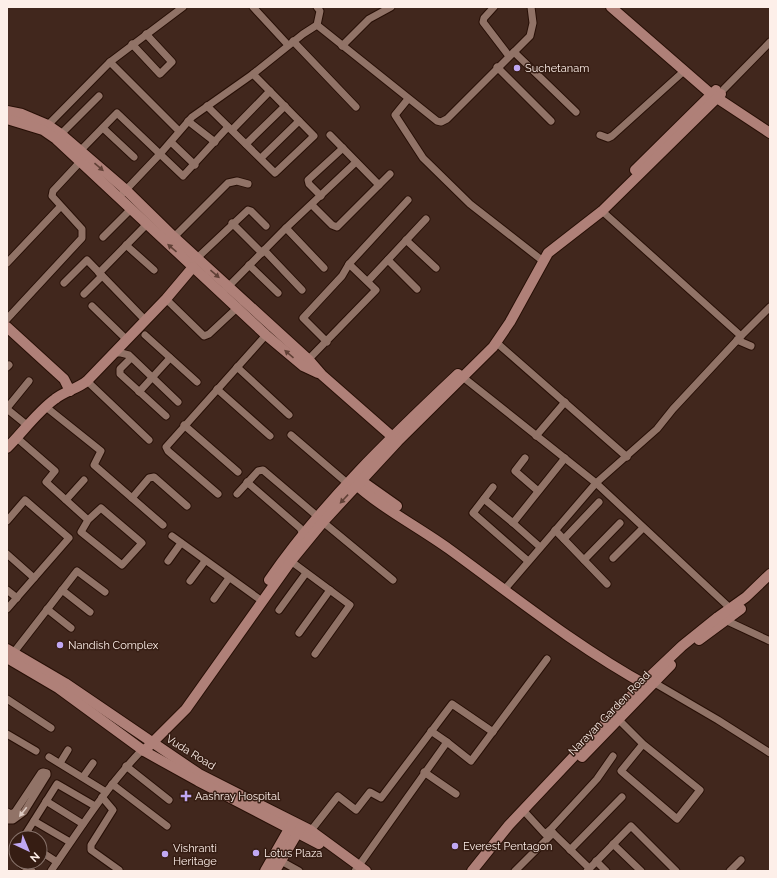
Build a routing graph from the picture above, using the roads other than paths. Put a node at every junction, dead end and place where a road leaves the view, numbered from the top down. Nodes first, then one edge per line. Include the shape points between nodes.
1 (183, 7) edge
2 (253, 7) edge
3 (317, 7) edge
4 (391, 7) edge
5 (494, 7) edge
6 (531, 7) edge
7 (619, 8) edge
8 (317, 25) junction
9 (146, 34) junction
10 (770, 42) edge
11 (290, 43) junction
12 (132, 44) junction
13 (342, 46) junction
14 (511, 54) junction
15 (110, 62) junction
16 (497, 67) junction
17 (684, 71) junction
18 (253, 74) junction
19 (270, 91) junction
20 (718, 93) junction
21 (99, 96) dead end
22 (408, 98) junction
23 (207, 106) junction
24 (285, 106) junction
25 (356, 107) dead end
26 (7, 111) edge
27 (576, 112) dead end
28 (7, 119) edge
29 (188, 121) junction
30 (299, 121) junction
31 (551, 121) dead end
32 (45, 128) junction
33 (103, 128) junction
34 (230, 129) junction
35 (769, 129) edge
36 (180, 131) junction
37 (61, 134) junction
38 (330, 135) dead end
39 (600, 135) dead end
40 (170, 142) junction
41 (215, 142) junction
42 (246, 144) junction
43 (343, 148) junction
44 (80, 151) junction
45 (160, 154) junction
46 (134, 157) dead end
47 (260, 158) junction
48 (80, 162) junction
49 (356, 162) junction
50 (194, 165) junction
51 (390, 174) dead end
52 (248, 184) dead end
53 (379, 185) junction
54 (122, 193) junction
55 (321, 196) junction
56 (408, 200) dead end
57 (312, 205) junction
58 (60, 207) junction
59 (131, 209) junction
60 (602, 211) junction
61 (426, 219) dead end
62 (232, 224) junction
63 (146, 225) junction
64 (266, 226) dead end
65 (286, 228) junction
66 (103, 237) dead end
67 (174, 238) junction
68 (406, 240) junction
69 (126, 245) junction
70 (263, 251) junction
71 (540, 259) junction
72 (388, 260) junction
73 (7, 263) edge
74 (194, 263) junction
75 (349, 264) junction
76 (249, 265) junction
77 (324, 268) dead end
78 (436, 268) dead end
79 (154, 270) dead end
80 (101, 275) junction
81 (368, 281) junction
82 (64, 283) dead end
83 (226, 289) junction
84 (417, 289) dead end
85 (302, 290) dead end
86 (278, 293) dead end
87 (84, 294) dead end
88 (166, 299) junction
89 (92, 306) dead end
90 (238, 307) junction
91 (770, 307) edge
92 (7, 319) edge
93 (145, 320) junction
94 (7, 327) edge
95 (145, 335) dead end
96 (266, 335) junction
97 (739, 338) junction
98 (127, 340) junction
99 (327, 342) junction
100 (497, 343) junction
101 (751, 346) dead end
102 (114, 353) junction
103 (131, 358) junction
104 (170, 358) junction
105 (306, 363) junction
106 (237, 367) junction
107 (152, 378) junction
108 (464, 378) junction
109 (29, 381) dead end
110 (87, 381) junction
111 (197, 382) dead end
112 (217, 389) junction
113 (70, 391) junction
114 (139, 392) junction
115 (178, 402) dead end
116 (566, 402) junction
117 (46, 407) junction
118 (7, 408) edge
119 (289, 415) dead end
120 (166, 416) dead end
121 (184, 425) junction
122 (28, 426) junction
123 (291, 435) dead end
124 (270, 436) dead end
125 (536, 436) junction
126 (17, 438) junction
127 (395, 439) junction
128 (149, 440) dead end
129 (7, 448) edge
130 (627, 457) junction
131 (525, 458) dead end
132 (565, 458) junction
133 (238, 472) dead end
134 (84, 480) dead end
135 (354, 481) junction
136 (247, 482) junction
137 (596, 483) junction
138 (494, 487) dead end
139 (538, 491) junction
140 (218, 494) dead end
141 (237, 494) dead end
142 (132, 498) junction
143 (484, 499) junction
144 (66, 500) junction
145 (599, 502) dead end
146 (187, 506) dead end
147 (320, 519) junction
148 (88, 520) junction
149 (7, 521) edge
150 (513, 523) junction
151 (620, 523) dead end
152 (163, 525) dead end
153 (644, 528) junction
154 (555, 530) junction
155 (303, 534) junction
156 (172, 536) dead end
157 (564, 539) junction
158 (181, 543) junction
159 (540, 547) junction
160 (7, 554) edge
161 (613, 558) dead end
162 (288, 559) junction
163 (584, 560) junction
164 (168, 561) dead end
165 (205, 561) junction
166 (528, 561) junction
167 (306, 573) junction
168 (770, 574) edge
169 (34, 578) junction
170 (229, 578) junction
171 (393, 580) dead end
172 (190, 581) dead end
173 (607, 584) dead end
174 (770, 584) edge
175 (505, 588) junction
176 (7, 590) edge
177 (62, 590) junction
178 (330, 590) junction
179 (105, 592) dead end
180 (17, 598) junction
181 (214, 599) dead end
182 (259, 599) junction
183 (7, 609) edge
184 (48, 609) junction
185 (731, 609) junction
186 (279, 610) dead end
187 (90, 612) dead end
188 (722, 619) junction
189 (71, 628) dead end
190 (299, 633) dead end
191 (770, 641) edge
192 (10, 654) edge
193 (315, 654) dead end
194 (547, 659) dead end
195 (648, 683) junction
196 (7, 699) edge
197 (615, 717) junction
198 (51, 728) dead end
199 (431, 731) junction
200 (492, 732) junction
201 (7, 734) edge
202 (154, 737) junction
203 (447, 742) junction
204 (643, 744) junction
205 (142, 749) junction
206 (36, 750) dead end
207 (68, 750) dead end
208 (770, 753) edge
209 (49, 756) dead end
210 (613, 756) dead end
211 (60, 763) junction
212 (93, 763) dead end
213 (126, 766) junction
214 (424, 772) junction
215 (83, 778) junction
216 (112, 784) junction
217 (104, 794) junction
218 (456, 794) dead end
219 (622, 797) dead end
220 (169, 800) dead end
221 (46, 801) junction
222 (95, 806) junction
223 (7, 812) edge
224 (525, 813) junction
225 (7, 820) edge
226 (34, 821) junction
227 (83, 824) junction
228 (167, 826) dead end
229 (300, 829) junction
230 (28, 830) edge
231 (552, 832) junction
232 (70, 842) junction
233 (613, 844) junction
234 (570, 850) junction
235 (48, 856) edge
236 (281, 860) junction
237 (741, 860) dead end
238 (596, 861) junction
239 (57, 862) junction
240 (119, 870) dead end
241 (359, 870) edge
242 (588, 870) edge
243 (51, 871) edge
244 (265, 871) edge
245 (275, 871) edge
246 (299, 871) edge
247 (472, 871) edge
248 (477, 871) edge
249 (515, 871) edge
250 (606, 871) edge
251 (641, 871) edge
252 (676, 871) edge
253 (730, 871) edge

1 - 9 street
2 - 11 street
3 - 8 street via 320,11
4 - 13 street via 369,19
5 - 14 street via 483,22
6 - 14 street via 530,36
7 - 17 street
7 - 20 street
8 - 11 street
8 - 13 street
9 - 12 street
9 - 12 street via 172,62 160,74
10 - 20 street
11 - 18 street
11 - 25 street
12 - 15 street
13 - 22 street
14 - 16 street
14 - 27 street
15 - 32 street
15 - 36 street
16 - 22 street via 447,119 441,122
16 - 31 street
17 - 20 street
17 - 39 street via 612,136 608,138
18 - 19 street
18 - 23 street
19 - 24 street
19 - 34 street
20 - 35 street
20 - 60 street
20 - 71 street via 603,202 545,249
21 - 37 street
22 - 71 street via 395,115 423,158 470,204
23 - 29 street
23 - 34 street
24 - 30 street
24 - 42 street
26 - 32 street via 22,114
28 - 32 street
29 - 36 street
29 - 41 street
30 - 47 street
30 - 47 street via 314,136 275,173
32 - 37 street
32 - 48 street
33 - 44 street
33 - 45 street via 117,113
33 - 46 street
34 - 41 street
34 - 42 street
36 - 40 street
37 - 44 street
38 - 43 street
40 - 45 street
40 - 50 street
41 - 50 street
42 - 47 street
43 - 49 street
43 - 55 street via 308,180
44 -> 54 street
45 - 50 street via 183,176
45 - 54 street
48 - 54 street
48 - 58 street via 52,194 53,200
49 - 53 street
49 - 55 street
51 - 53 street
52 - 67 street via 237,181 228,183
53 - 57 street via 337,227
54 - 59 street
54 - 67 street
55 - 57 street
56 - 75 street
57 - 65 street
58 - 73 street
58 - 92 street via 82,229 82,238
59 - 63 street
59 - 66 street
60 - 71 street
60 - 97 street
61 - 68 street
62 - 64 street via 250,210
62 - 70 street
62 - 74 street
63 - 69 street
74 -> 63 street
65 - 70 street
65 - 77 street
67 - 74 street
68 - 72 street
68 - 78 street
69 - 79 street
69 - 80 street
70 - 76 street
70 - 85 street
71 - 100 street
71 - 127 street via 491,342
72 - 81 street
72 - 84 street
74 - 83 street
74 - 88 street
75 - 81 street
75 - 99 street via 342,276 302,318
76 - 83 street
76 - 86 street
80 - 82 street via 87,260
80 - 87 street
80 - 93 street
81 - 99 street via 376,290
83 - 90 street
83 - 105 street
88 - 90 street via 204,336
88 - 93 street
89 - 98 street
90 - 96 street
91 - 97 street
93 - 98 street
94 - 113 street via 64,379
95 - 104 street
105 -> 96 street
96 - 106 street
97 - 101 street
97 - 130 street via 657,429
98 - 102 street
99 - 105 street
100 - 108 street
100 - 116 street
102 - 103 street via 125,353
102 - 110 street
103 - 107 street
103 - 114 street via 119,372
104 - 107 street
104 - 111 street
105 - 127 street
106 - 112 street
106 - 119 street
107 - 114 street
107 - 115 street
108 - 125 street
108 - 127 street
109 - 118 street
110 - 113 street
110 - 128 street
112 - 121 street
112 - 124 street
113 - 117 street
114 - 120 street
116 - 125 street
116 - 130 street
117 - 122 street
117 - 142 street via 101,451 94,465
118 - 122 street
121 - 133 street
121 - 140 street via 168,444 167,449
122 - 126 street
123 - 135 street
125 - 132 street
126 - 129 street
126 - 144 street via 55,471 46,482
127 - 135 street
130 - 137 street
131 - 139 street via 514,471
132 - 137 street
132 - 139 street
134 - 144 street
135 - 147 street
135 - 175 street via 454,546
136 - 141 street
136 - 147 street via 258,471 265,471
136 - 155 street via 300,528
137 - 153 street
137 - 154 street
138 - 143 street
139 - 150 street
142 - 146 street via 149,478 154,477
142 - 152 street
143 - 150 street
143 - 166 street via 473,513
144 - 148 street
145 - 157 street
147 - 155 street
147 - 162 street
147 - 171 street
148 - 148 street via 81,532 122,565 142,543 101,508
149 - 169 street via 25,500 69,538
150 - 159 street
151 - 163 street
153 - 161 street
153 - 185 street
154 - 157 street
154 - 159 street
155 - 162 street
156 - 158 street
157 - 163 street
158 - 164 street
158 - 165 street
159 - 166 street
160 - 169 street
162 - 167 street
162 - 182 street
163 - 173 street
165 - 170 street
165 - 172 street
166 - 175 street
167 - 178 street
167 - 186 street
168 - 185 street
169 - 180 street
170 - 181 street
170 - 182 street
174 - 188 street, Narayan Garden Road
175 - 195 street via 586,649
176 - 180 street
177 - 179 street via 77,571
177 - 184 street
177 - 187 street
178 - 190 street
178 - 193 street via 350,605
180 - 183 street
182 - 202 street via 191,703
184 - 189 street
184 - 192 street
185 - 188 street
188 - 191 street
188 - 195 street, Narayan Garden Road via 682,646
192 - 202 street, Vuda Road via 65,683
192 - 205 street, Vuda Road
194 - 200 street
195 - 197 street, Narayan Garden Road
195 - 208 street
196 - 198 street
197 - 204 street
197 - 224 street, Narayan Garden Road
199 - 200 street via 452,704
199 - 203 street
199 - 229 street via 381,798 370,792 356,810 338,796 321,817
200 - 203 street via 471,761
201 - 206 street
202 - 205 street
202 - 229 street, Vuda Road via 199,774
203 - 214 street
204 - 204 street via 700,790 676,819 621,771
205 - 213 street
205 - 229 street, Vuda Road via 198,781
207 - 211 street
209 - 211 street
210 - 231 street
211 - 215 street
212 - 215 street
213 - 216 street
213 - 220 street
214 - 218 street
214 - 241 street via 365,856
215 - 217 street
216 - 217 street
216 - 228 street
217 - 222 street
217 - 240 street via 113,810 91,845 91,850
219 - 234 street
221 - 222 street via 57,784
221 - 226 street
221 - 227 street
222 - 227 street
223 -> 225 street via 15,812 31,795 20,817
224 - 231 street via 545,834
224 - 247 street, Narayan Garden Road
224 - 248 street, Narayan Garden Road
226 - 230 street
226 - 232 street
227 - 232 street
229 - 236 street
229 - 241 street, Vuda Road
229 - 244 street
231 - 234 street
231 - 249 street
232 - 239 street
233 - 238 street
233 - 251 street
233 - 252 street via 630,826
234 - 242 street
235 - 239 street
236 - 245 street
236 - 246 street
237 - 253 street
238 - 242 street
238 - 250 street
239 - 243 street

